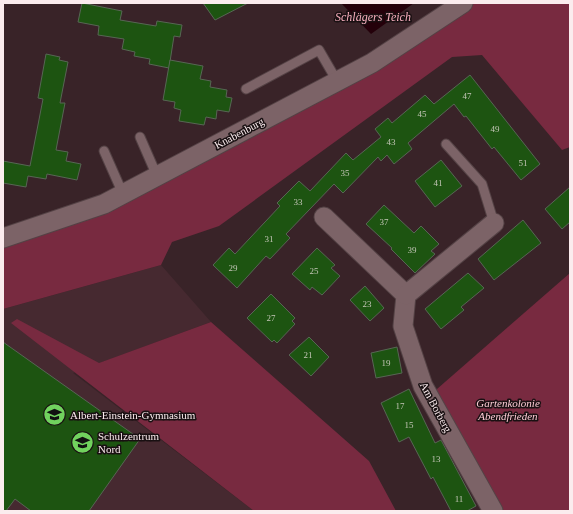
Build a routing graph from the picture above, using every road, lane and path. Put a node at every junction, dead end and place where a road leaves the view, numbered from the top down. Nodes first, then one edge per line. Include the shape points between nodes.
1 (463, 3) edge
2 (337, 81) junction
3 (246, 89) dead end
4 (140, 136) dead end
5 (446, 144) dead end
6 (104, 151) dead end
7 (156, 176) junction
8 (123, 194) junction
9 (324, 217) dead end
10 (494, 224) joint
11 (3, 238) edge
12 (406, 295) junction
13 (493, 511) edge

1 - 2 street, Knabenburg via 372,62
2 - 3 lane via 319,50
2 - 7 street, Knabenburg
4 - 7 lane
5 - 10 lane via 482,184
6 - 8 lane
7 - 8 street, Knabenburg
8 - 11 street, Knabenburg via 104,204
9 - 12 street
10 - 12 street
12 - 13 street, Am Borberg via 404,326 423,386

